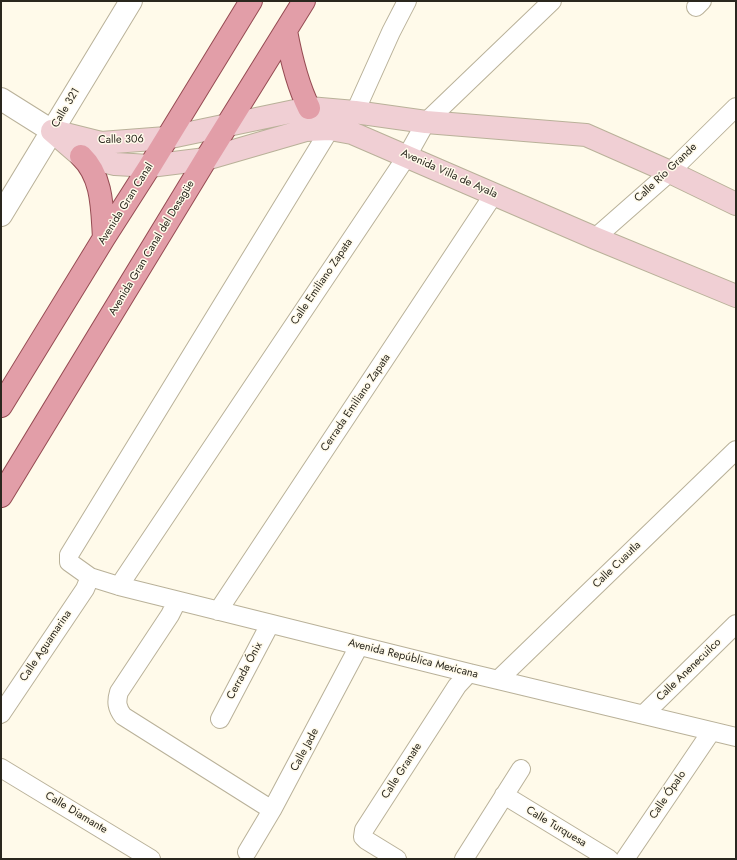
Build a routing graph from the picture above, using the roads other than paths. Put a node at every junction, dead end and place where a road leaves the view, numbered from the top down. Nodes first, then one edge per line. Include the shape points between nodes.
1 (131, 1) edge
2 (251, 1) edge
3 (304, 1) edge
4 (407, 1) edge
5 (552, 1) edge
6 (286, 31) junction
7 (1, 99) edge
8 (736, 107) edge
9 (309, 108) junction
10 (355, 112) junction
11 (426, 122) junction
12 (228, 124) junction
13 (330, 129) junction
14 (52, 131) junction
15 (166, 138) junction
16 (81, 156) junction
17 (407, 156) junction
18 (206, 159) junction
19 (150, 166) junction
20 (670, 172) junction
21 (494, 194) junction
22 (736, 204) edge
23 (1, 215) edge
24 (104, 238) junction
25 (595, 238) junction
26 (736, 296) edge
27 (1, 406) edge
28 (736, 450) edge
29 (1, 496) edge
30 (90, 577) junction
31 (119, 586) junction
32 (177, 601) junction
33 (218, 611) junction
34 (270, 624) junction
35 (736, 624) edge
36 (359, 646) junction
37 (469, 673) junction
38 (498, 680) junction
39 (1, 714) edge
40 (643, 715) junction
41 (220, 719) dead end
42 (711, 732) junction
43 (736, 737) edge
44 (1, 768) edge
45 (521, 769) dead end
46 (504, 795) junction
47 (272, 810) junction
48 (247, 852) dead end
49 (151, 859) edge
50 (398, 859) edge
51 (464, 859) edge
52 (609, 859) edge
53 (625, 859) edge

1 - 14 street, Calle 321
2 - 15 main road, Avenida Gran Canal
3 - 6 main road, Avenida Gran Canal del Desagüe
4 - 10 street
5 - 11 street, Calle Emiliano Zapata
6 - 9 main road via 301,91
6 - 12 main road, Avenida Gran Canal del Desagüe
7 - 14 street, Calle 306
8 - 20 street, Calle Río Grande
9 - 10 main road
9 - 12 main road
10 - 11 main road
11 - 17 street, Calle Emiliano Zapata
11 - 20 main road via 586,135
12 - 15 main road
12 - 18 main road, Avenida Gran Canal del Desagüe
13 - 17 main road, Avenida Villa de Ayala via 352,133
13 - 18 main road, Avenida Villa de Ayala via 306,130
13 - 30 street, Avenida República Mexicana via 69,555 71,564
14 - 15 main road, Calle 306 via 101,143
14 - 16 main road, Calle 306
14 - 23 street, Calle 321
15 - 19 main road, Avenida Gran Canal
16 - 19 main road, Calle 306 via 115,164
16 - 24 main road via 95,177 101,197
17 - 21 main road, Avenida Villa de Ayala
17 - 31 street, Calle Emiliano Zapata
18 - 19 main road, Avenida Villa de Ayala
18 - 29 main road, Avenida Gran Canal del Desagüe
19 - 24 main road, Avenida Gran Canal
20 - 22 main road
20 - 25 street, Calle Río Grande
21 - 25 main road, Avenida Villa de Ayala
21 - 33 street, Cerrada Emiliano Zapata
24 - 27 main road, Avenida Gran Canal
25 - 26 main road, Avenida Villa de Ayala
28 - 38 street, Calle Cuautla
30 - 31 street, Avenida República Mexicana
30 - 39 street, Calle Aguamarina via 85,589
31 - 32 street, Avenida República Mexicana
32 - 33 street, Avenida República Mexicana
32 - 47 street via 119,692 117,705 123,716
33 - 34 street, Avenida República Mexicana
34 - 36 street, Avenida República Mexicana
34 - 41 street, Cerrada Ónix
35 - 40 street, Calle Anenecuilco
36 - 37 street, Avenida República Mexicana
36 - 47 street, Calle Jade
37 - 38 street, Avenida República Mexicana
37 - 50 street, Calle Granate via 457,686 364,830 363,837 366,840
38 - 40 street, Avenida República Mexicana
40 - 42 street, Avenida República Mexicana
42 - 43 street, Avenida República Mexicana
42 - 53 street, Calle Ópalo
44 - 49 street, Calle Diamante
45 - 46 street
46 - 51 street
46 - 52 street, Calle Turquesa
47 - 48 street, Calle Jade

